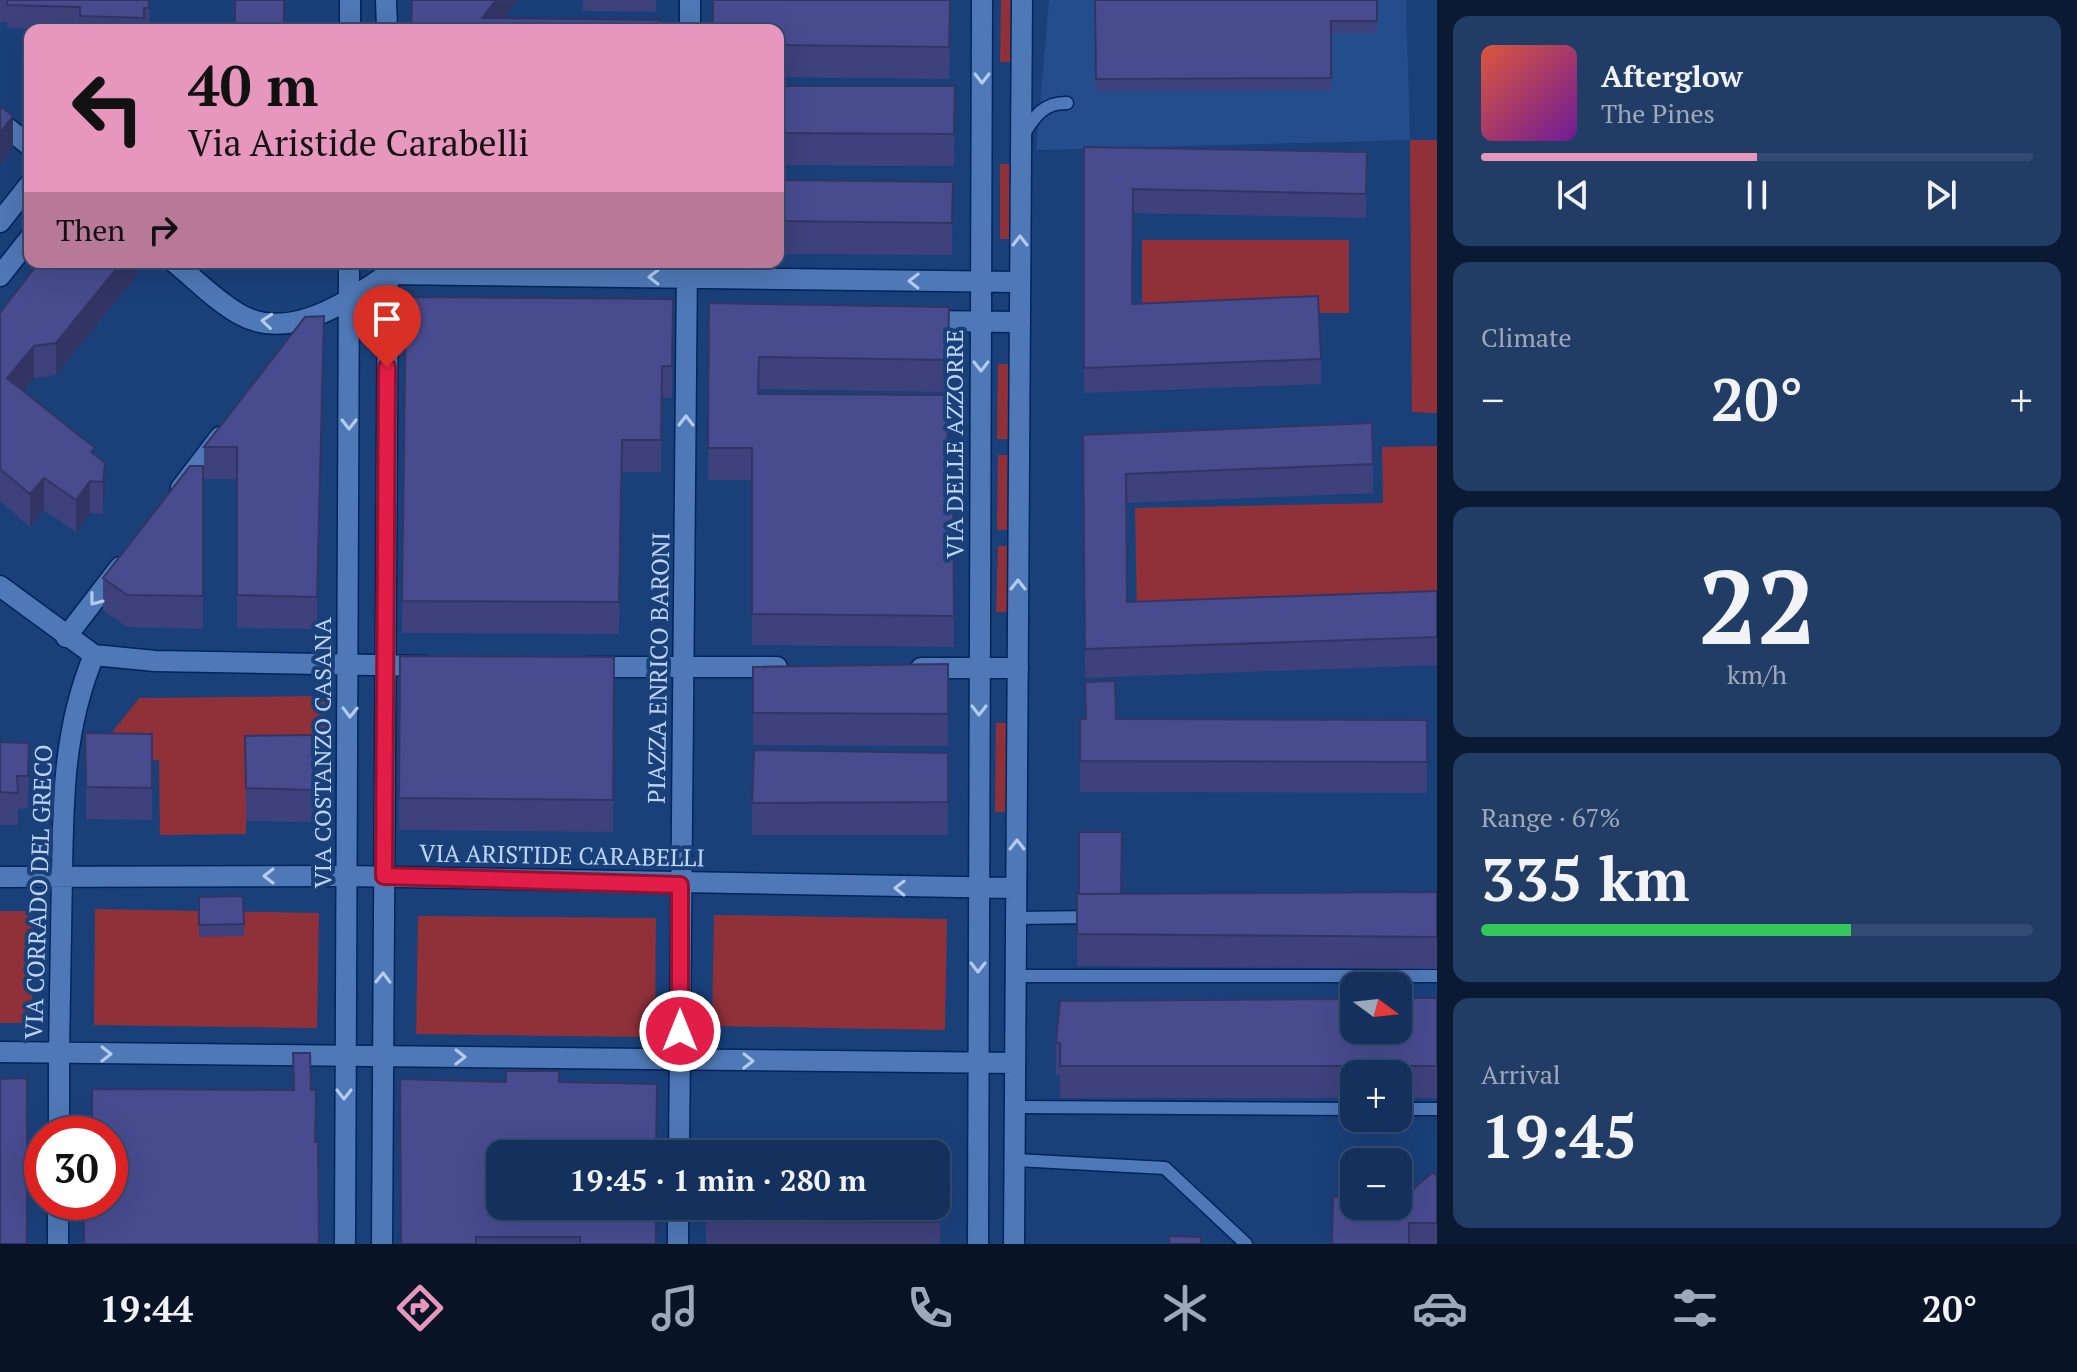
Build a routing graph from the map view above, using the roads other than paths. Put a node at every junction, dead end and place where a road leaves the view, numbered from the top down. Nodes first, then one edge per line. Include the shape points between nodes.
1 (350, 0) edge
2 (386, 0) edge
3 (690, 0) edge
4 (982, 0) edge
5 (1022, 0) edge
6 (350, 24) edge
7 (387, 24) edge
8 (690, 24) edge
9 (1067, 103) dead end
10 (0, 122) edge
11 (1021, 138) junction
12 (24, 141) edge
13 (24, 192) edge
14 (2, 219) edge
15 (24, 233) edge
16 (24, 245) edge
17 (182, 268) edge
18 (349, 268) edge
19 (388, 268) edge
20 (687, 270) edge
21 (0, 276) edge
22 (981, 282) junction
23 (1020, 282) junction
24 (349, 300) junction
25 (387, 310) junction
26 (448, 311) edge
27 (664, 315) edge
28 (694, 316) junction
29 (313, 317) junction
30 (902, 320) edge
31 (981, 322) junction
32 (1020, 322) junction
33 (294, 342) edge
34 (235, 418) edge
35 (167, 506) edge
36 (128, 557) edge
37 (0, 586) edge
38 (66, 637) junction
39 (94, 655) junction
40 (350, 665) junction
41 (384, 666) junction
42 (440, 666) edge
43 (567, 667) edge
44 (684, 667) junction
45 (792, 667) edge
46 (898, 668) edge
47 (979, 668) junction
48 (1018, 668) junction
49 (62, 874) junction
50 (347, 876) junction
51 (384, 876) junction
52 (0, 877) edge
53 (680, 885) junction
54 (1016, 888) junction
55 (978, 889) junction
56 (1101, 917) edge
57 (1016, 918) junction
58 (1016, 976) junction
59 (1437, 976) edge
60 (0, 1052) edge
61 (59, 1053) junction
62 (344, 1056) junction
63 (382, 1056) junction
64 (680, 1060) junction
65 (978, 1063) junction
66 (1015, 1063) junction
67 (1015, 1107) junction
68 (1340, 1109) edge
69 (1412, 1109) edge
70 (1437, 1109) edge
71 (59, 1116) edge
72 (679, 1140) edge
73 (1015, 1160) junction
74 (58, 1220) edge
75 (678, 1220) edge
76 (58, 1244) edge
77 (345, 1244) edge
78 (382, 1244) edge
79 (678, 1244) edge
80 (978, 1244) edge
81 (1014, 1244) edge
82 (1246, 1244) edge

1 - 6 street
2 - 7 street
3 - 8 street
4 -> 22 street, VIA DELLE AZZORRE
5 - 11 street
9 - 11 lane via 1041,110
10 - 12 street
23 -> 11 street
13 - 14 street
14 - 15 street
16 - 21 street
29 -> 17 street via 270,323 250,319
18 - 24 street, VIA COSTANZO CASANA
20 -> 19 street
19 - 24 street
19 - 25 street
22 -> 20 street
20 - 28 street, PIAZZA ENRICO BARONI
22 - 23 street
22 - 31 street, VIA DELLE AZZORRE
23 - 32 street
24 - 25 street
24 - 29 street
24 -> 40 street, VIA COSTANZO CASANA
25 - 26 street
25 - 41 street
27 - 28 street
44 -> 28 street, PIAZZA ENRICO BARONI
29 - 33 street
30 - 31 street
31 - 32 street
31 -> 47 street, VIA DELLE AZZORRE
48 -> 32 street
34 - 35 street
36 -> 38 street
37 - 38 street
38 - 39 street
39 - 40 street via 144,661
39 - 49 street, VIA CORRADO DEL GRECO via 74,708 67,746
40 - 41 street
40 -> 50 street, VIA COSTANZO CASANA
41 - 42 street
41 - 51 street
43 - 44 street
44 - 45 street
44 - 53 street, PIAZZA ENRICO BARONI
46 - 47 street
47 - 48 street
47 -> 55 street, VIA DELLE AZZORRE
54 -> 48 street
50 -> 49 street, VIA ARISTIDE CARABELLI
49 - 52 street, VIA ARISTIDE CARABELLI
49 - 61 street, VIA CORRADO DEL GRECO
50 - 51 street, VIA ARISTIDE CARABELLI
50 - 62 street, VIA COSTANZO CASANA
51 - 53 street, VIA ARISTIDE CARABELLI
63 -> 51 street
55 -> 53 street, VIA ARISTIDE CARABELLI
53 - 64 street, PIAZZA ENRICO BARONI
54 - 55 street
54 - 57 street
55 -> 65 street, VIA DELLE AZZORRE
56 - 57 lane
57 - 58 street
58 - 59 lane
58 - 66 street
60 - 61 street
61 -> 62 street
61 - 71 street, VIA CORRADO DEL GRECO
62 - 63 street
62 -> 77 street, VIA COSTANZO CASANA
63 -> 64 street
63 - 78 street
64 -> 65 street
64 - 72 street, PIAZZA ENRICO BARONI
65 - 66 street
65 - 80 street, VIA DELLE AZZORRE
66 - 67 street
67 - 68 lane
67 - 73 street
69 - 70 lane
73 - 81 street
73 - 82 lane via 1165,1168
74 - 76 street
75 - 79 street

